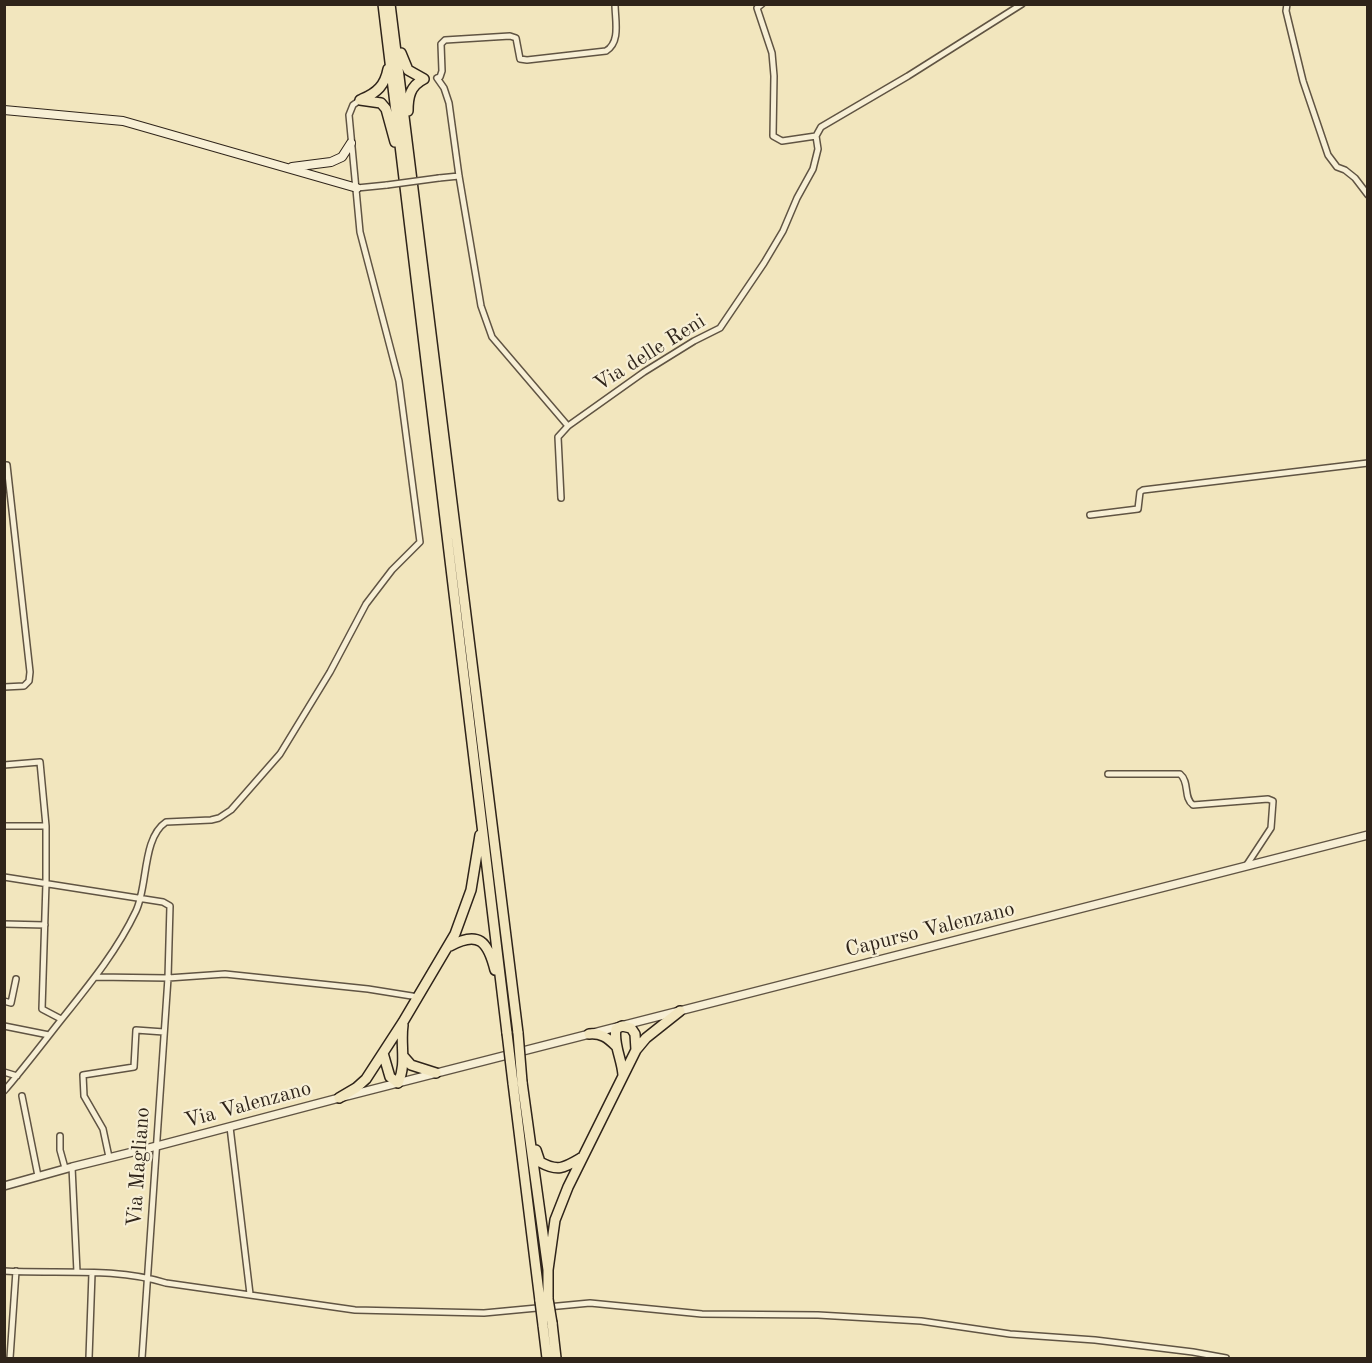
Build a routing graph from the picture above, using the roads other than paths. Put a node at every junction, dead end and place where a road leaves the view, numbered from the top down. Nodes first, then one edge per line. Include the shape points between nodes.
1 (383, 4) edge
2 (390, 4) edge
3 (615, 4) edge
4 (762, 4) edge
5 (1022, 4) edge
6 (1287, 4) edge
7 (394, 36) junction
8 (389, 59) junction
9 (437, 78) junction
10 (424, 79) junction
11 (360, 100) junction
12 (4, 110) edge
13 (816, 136) junction
14 (406, 137) junction
15 (351, 143) junction
16 (400, 154) junction
17 (288, 168) junction
18 (459, 176) junction
19 (357, 188) junction
20 (1368, 195) edge
21 (568, 426) junction
22 (1368, 463) edge
23 (6, 465) edge
24 (561, 498) dead end
25 (4, 515) edge
26 (12, 515) junction
27 (1090, 515) dead end
28 (4, 687) edge
29 (4, 765) edge
30 (1108, 774) dead end
31 (482, 824) junction
32 (4, 826) edge
33 (46, 826) junction
34 (1368, 835) edge
35 (1246, 866) junction
36 (4, 877) edge
37 (46, 882) junction
38 (140, 899) junction
39 (4, 924) edge
40 (45, 925) junction
41 (448, 948) junction
42 (95, 977) junction
43 (168, 978) junction
44 (16, 979) dead end
45 (418, 997) junction
46 (4, 1001) edge
47 (505, 1010) junction
48 (680, 1011) junction
49 (62, 1019) junction
50 (403, 1022) junction
51 (4, 1026) edge
52 (622, 1026) junction
53 (164, 1032) junction
54 (49, 1035) junction
55 (588, 1035) junction
56 (616, 1046) junction
57 (636, 1050) junction
58 (383, 1053) junction
59 (404, 1057) junction
60 (500, 1057) joint
61 (4, 1072) edge
62 (436, 1073) junction
63 (17, 1076) junction
64 (623, 1077) junction
65 (518, 1082) junction
66 (398, 1083) junction
67 (4, 1091) edge
68 (524, 1092) junction
69 (22, 1096) dead end
70 (339, 1098) junction
71 (230, 1127) junction
72 (60, 1136) dead end
73 (157, 1146) junction
74 (109, 1157) junction
75 (581, 1158) junction
76 (68, 1168) junction
77 (38, 1176) junction
78 (4, 1186) edge
79 (548, 1270) junction
80 (4, 1271) edge
81 (16, 1271) junction
82 (77, 1272) junction
83 (92, 1273) junction
84 (148, 1277) junction
85 (250, 1294) junction
86 (544, 1300) junction
87 (547, 1324) junction
88 (10, 1359) edge
89 (88, 1359) edge
90 (142, 1359) edge
91 (547, 1359) edge
92 (556, 1359) edge
93 (1226, 1359) edge

1 - 8 highway
2 - 7 highway
3 - 9 street via 616,41 606,51 527,60 520,59 516,38 510,36 446,40 441,44 442,71
4 - 13 street via 758,8 773,65 773,136 782,141
5 - 13 street via 821,127
6 - 20 street via 1303,81 1328,155
7 - 10 highway via 408,70
7 - 14 highway
8 - 11 highway via 381,87
8 - 16 highway
9 - 10 street
9 - 18 street via 449,104
10 - 14 highway via 410,93 410,130
11 - 15 street via 349,115
11 - 16 highway via 381,103 386,109
12 - 17 main road via 123,121
13 - 21 street, Via delle Reni via 818,149 813,169 783,231 720,328 644,372
14 - 65 highway, bridge via 518,1033
15 - 17 main road via 342,157 331,162
15 - 19 street
16 - 31 highway
17 - 19 main road
18 - 19 street, bridge
18 - 21 street via 481,306 492,337
19 - 38 street via 360,232 399,381 420,543 392,570 366,604 280,754 231,810 212,820 166,822 159,827 151,845
21 - 24 street via 558,436
22 - 27 street via 1143,489 1138,509
23 - 26 street
25 - 26 street
26 - 28 street via 30,672 24,686
29 - 33 street via 40,762
30 - 35 street via 1180,774 1185,778 1188,801 1193,805 1273,801 1271,828
31 - 41 highway via 471,890
31 - 47 highway
32 - 33 street
33 - 37 street
34 - 35 street, Capurso Valenzano
35 - 48 street, Capurso Valenzano
36 - 37 street
37 - 38 street
37 - 40 street
38 - 42 street via 118,944
38 - 43 street, Via Magliano via 170,906
39 - 40 street
40 - 49 street via 42,1009
41 - 45 highway
41 - 47 highway via 471,938 487,946
42 - 43 street
42 - 49 street
43 - 45 street via 225,974
43 - 53 street, Via Magliano
44 - 46 street via 11,1003
45 - 50 highway
47 - 65 highway, bridge
48 - 52 street, Capurso Valenzano
48 - 57 highway
49 - 54 street
50 - 58 highway
50 - 59 highway
51 - 54 street
52 - 55 street, Capurso Valenzano
52 - 56 highway via 616,1029
52 - 57 highway via 631,1028 635,1034
53 - 73 street, Via Magliano
53 - 74 street via 136,1030 134,1067 83,1075 84,1096 103,1129
54 - 63 street
55 - 56 highway via 599,1034
55 - 60 street, Capurso Valenzano
56 - 64 highway
57 - 64 highway
58 - 66 highway via 390,1077
58 - 70 highway via 366,1079
59 - 62 highway via 411,1065
59 - 66 highway
60 - 62 street, Via Valenzano
61 - 63 street
62 - 66 street, Via Valenzano
63 - 67 street
64 - 75 highway
65 - 68 highway
65 - 86 highway
66 - 70 street, Via Valenzano
68 - 75 highway via 540,1162 562,1168
68 - 79 highway
69 - 77 street
70 - 71 street, Via Valenzano
71 - 73 street, Via Valenzano
71 - 85 street
72 - 76 street via 60,1150
73 - 74 street, Via Valenzano
73 - 84 street, Via Magliano
74 - 76 street, Via Valenzano
75 - 79 highway via 555,1220
76 - 77 street, Via Valenzano
76 - 82 street
77 - 78 street, Via Valenzano
79 - 86 highway
80 - 81 street
81 - 82 street
81 - 88 street
82 - 83 street
83 - 84 street
83 - 89 street
84 - 85 street
84 - 90 street, Via Magliano
85 - 93 street via 355,1310 484,1313 590,1303 702,1314 921,1321 1010,1334 1182,1350
86 - 87 highway, bridge
87 - 91 highway
87 - 92 highway

